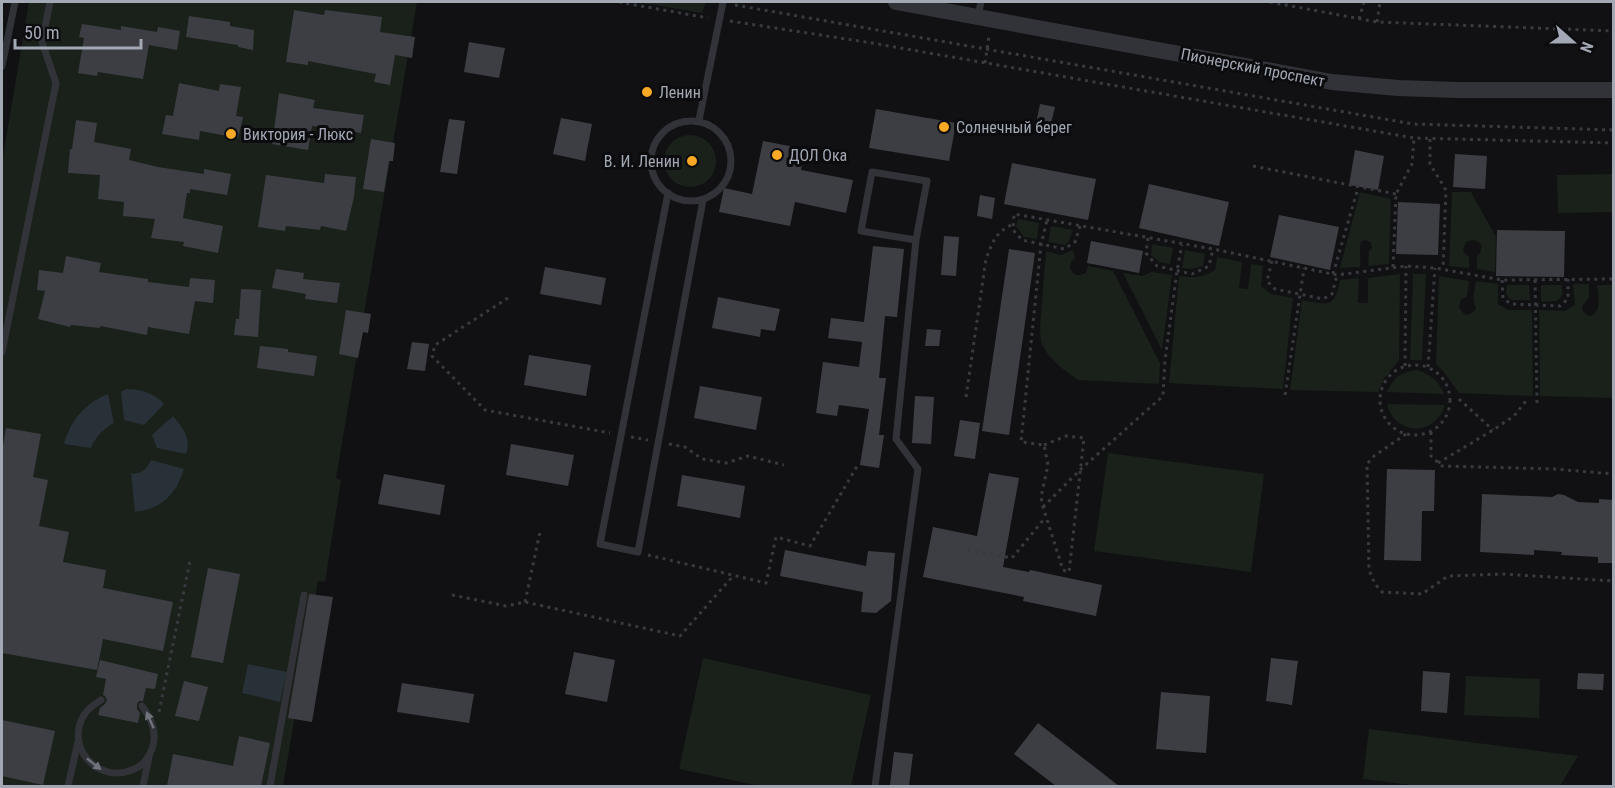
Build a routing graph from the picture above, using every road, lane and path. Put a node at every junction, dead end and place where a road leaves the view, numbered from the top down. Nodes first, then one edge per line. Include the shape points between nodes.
1 (15, 2) edge
2 (50, 2) edge
3 (619, 2) edge
4 (723, 2) edge
5 (897, 2) edge
6 (1270, 2) edge
7 (1364, 2) edge
8 (1380, 2) edge
9 (980, 9) edge
10 (1359, 19) junction
11 (718, 20) junction
12 (1377, 22) junction
13 (1614, 31) edge
14 (2, 66) edge
15 (1614, 90) edge
16 (699, 120) junction
17 (1614, 130) edge
18 (1414, 138) junction
19 (1430, 139) junction
20 (1614, 143) edge
21 (1253, 166) dead end
22 (1358, 188) junction
23 (668, 193) junction
24 (1396, 194) junction
25 (703, 200) junction
26 (1047, 220) junction
27 (1013, 224) junction
28 (1080, 226) junction
29 (1148, 238) junction
30 (916, 240) junction
31 (1182, 244) junction
32 (1041, 245) junction
33 (1213, 249) junction
34 (1272, 261) junction
35 (1406, 266) junction
36 (1304, 268) junction
37 (1393, 268) junction
38 (1435, 268) junction
39 (1443, 269) junction
40 (1177, 271) junction
41 (1335, 274) junction
42 (1568, 279) junction
43 (1614, 279) edge
44 (1502, 280) junction
45 (1535, 280) junction
46 (1299, 295) junction
47 (508, 298) dead end
48 (1537, 305) junction
49 (2, 352) edge
50 (1405, 366) junction
51 (1428, 367) junction
52 (1285, 395) dead end
53 (966, 397) dead end
54 (1459, 399) dead end
55 (1526, 401) dead end
56 (1537, 403) dead end
57 (1493, 430) junction
58 (1431, 432) junction
59 (1406, 434) junction
60 (621, 435) junction
61 (658, 442) junction
62 (1044, 445) junction
63 (1438, 463) junction
64 (859, 464) dead end
65 (784, 465) dead end
66 (1081, 469) junction
67 (1614, 474) edge
68 (1043, 507) junction
69 (1045, 518) junction
70 (540, 531) dead end
71 (968, 550) dead end
72 (638, 552) junction
73 (190, 561) dead end
74 (734, 575) junction
75 (1614, 581) edge
76 (304, 595) dead end
77 (452, 595) dead end
78 (525, 602) junction
79 (102, 700) dead end
80 (142, 706) dead end
81 (155, 734) junction
82 (78, 739) junction
83 (150, 755) junction
84 (68, 786) edge
85 (143, 786) edge
86 (270, 786) edge
87 (875, 786) edge

1 - 14 lane
2 - 49 lane via 42,42 56,83
3 - 11 path
4 - 11 lane
4 - 17 path via 1413,124
5 - 9 street, Пионерский проспект
6 - 10 path
7 - 10 path
8 - 12 path
9 - 15 street, Пионерский проспект via 1332,82 1457,90
10 - 12 path
11 - 16 lane
11 - 18 path via 872,43
12 - 13 path
16 - 23 lane via 681,122 664,130 654,146 651,167 660,188
16 - 25 lane via 721,133 732,156 726,182
18 - 19 path
18 - 24 path via 1412,164
19 - 20 path
19 - 39 path via 1430,164 1446,190
21 - 22 path
22 - 24 path
22 - 41 path
23 - 25 lane via 694,202
23 - 60 lane
24 - 37 path
25 - 61 lane
26 - 27 path via 1014,214
26 - 28 path
26 - 32 path
27 - 32 path via 1022,240
27 - 53 path via 993,241 986,260
28 - 29 path
28 - 32 path via 1075,242 1064,249
29 - 31 path
29 - 40 path via 1146,253 1151,260 1157,266
30 - 30 lane via 861,231 872,172 927,181
30 - 87 lane via 896,440 918,469
31 - 33 path
31 - 40 path
32 - 62 path via 1021,442
33 - 34 path
33 - 40 path via 1209,266 1192,274
34 - 36 path
34 - 46 path via 1267,281 1275,289
35 - 37 path
35 - 38 path
35 - 50 path
36 - 41 path
36 - 46 path
37 - 41 path
38 - 39 path
38 - 51 path
39 - 44 path
40 - 66 path via 1163,396
41 - 46 path via 1332,294 1323,299
42 - 43 path
42 - 45 path
42 - 48 path via 1568,299 1560,306
44 - 45 path
44 - 48 path via 1503,298 1511,304
45 - 48 path
46 - 52 path
47 - 60 path via 435,345 432,356 485,410
48 - 56 path
50 - 51 path
50 - 59 path via 1390,376 1383,388 1381,405 1393,428
51 - 58 path via 1447,385 1451,399 1448,414
54 - 57 path
55 - 57 path via 1514,416
57 - 63 path
58 - 59 path
58 - 63 path via 1431,456
59 - 75 path via 1367,464 1369,570 1382,592 1422,594 1448,576 1503,574
60 - 61 path
60 - 72 lane via 600,544
61 - 65 path via 685,447 702,459 726,463 748,456
61 - 72 lane
62 - 66 path via 1066,436 1084,438
62 - 68 path via 1048,465 1041,497
63 - 67 path
64 - 74 path via 810,546 776,537 766,583
66 - 68 path
66 - 69 path via 1070,572 1063,570
68 - 69 path
69 - 71 path via 1012,558
70 - 78 path
72 - 74 path
73 - 81 path
74 - 78 path via 680,636
76 - 86 lane
77 - 78 path via 506,606
79 - 82 lane via 84,716
81 -> 80 lane
81 - 83 lane
82 -> 83 lane via 88,762 110,774 135,770
82 - 84 lane
83 - 85 lane

